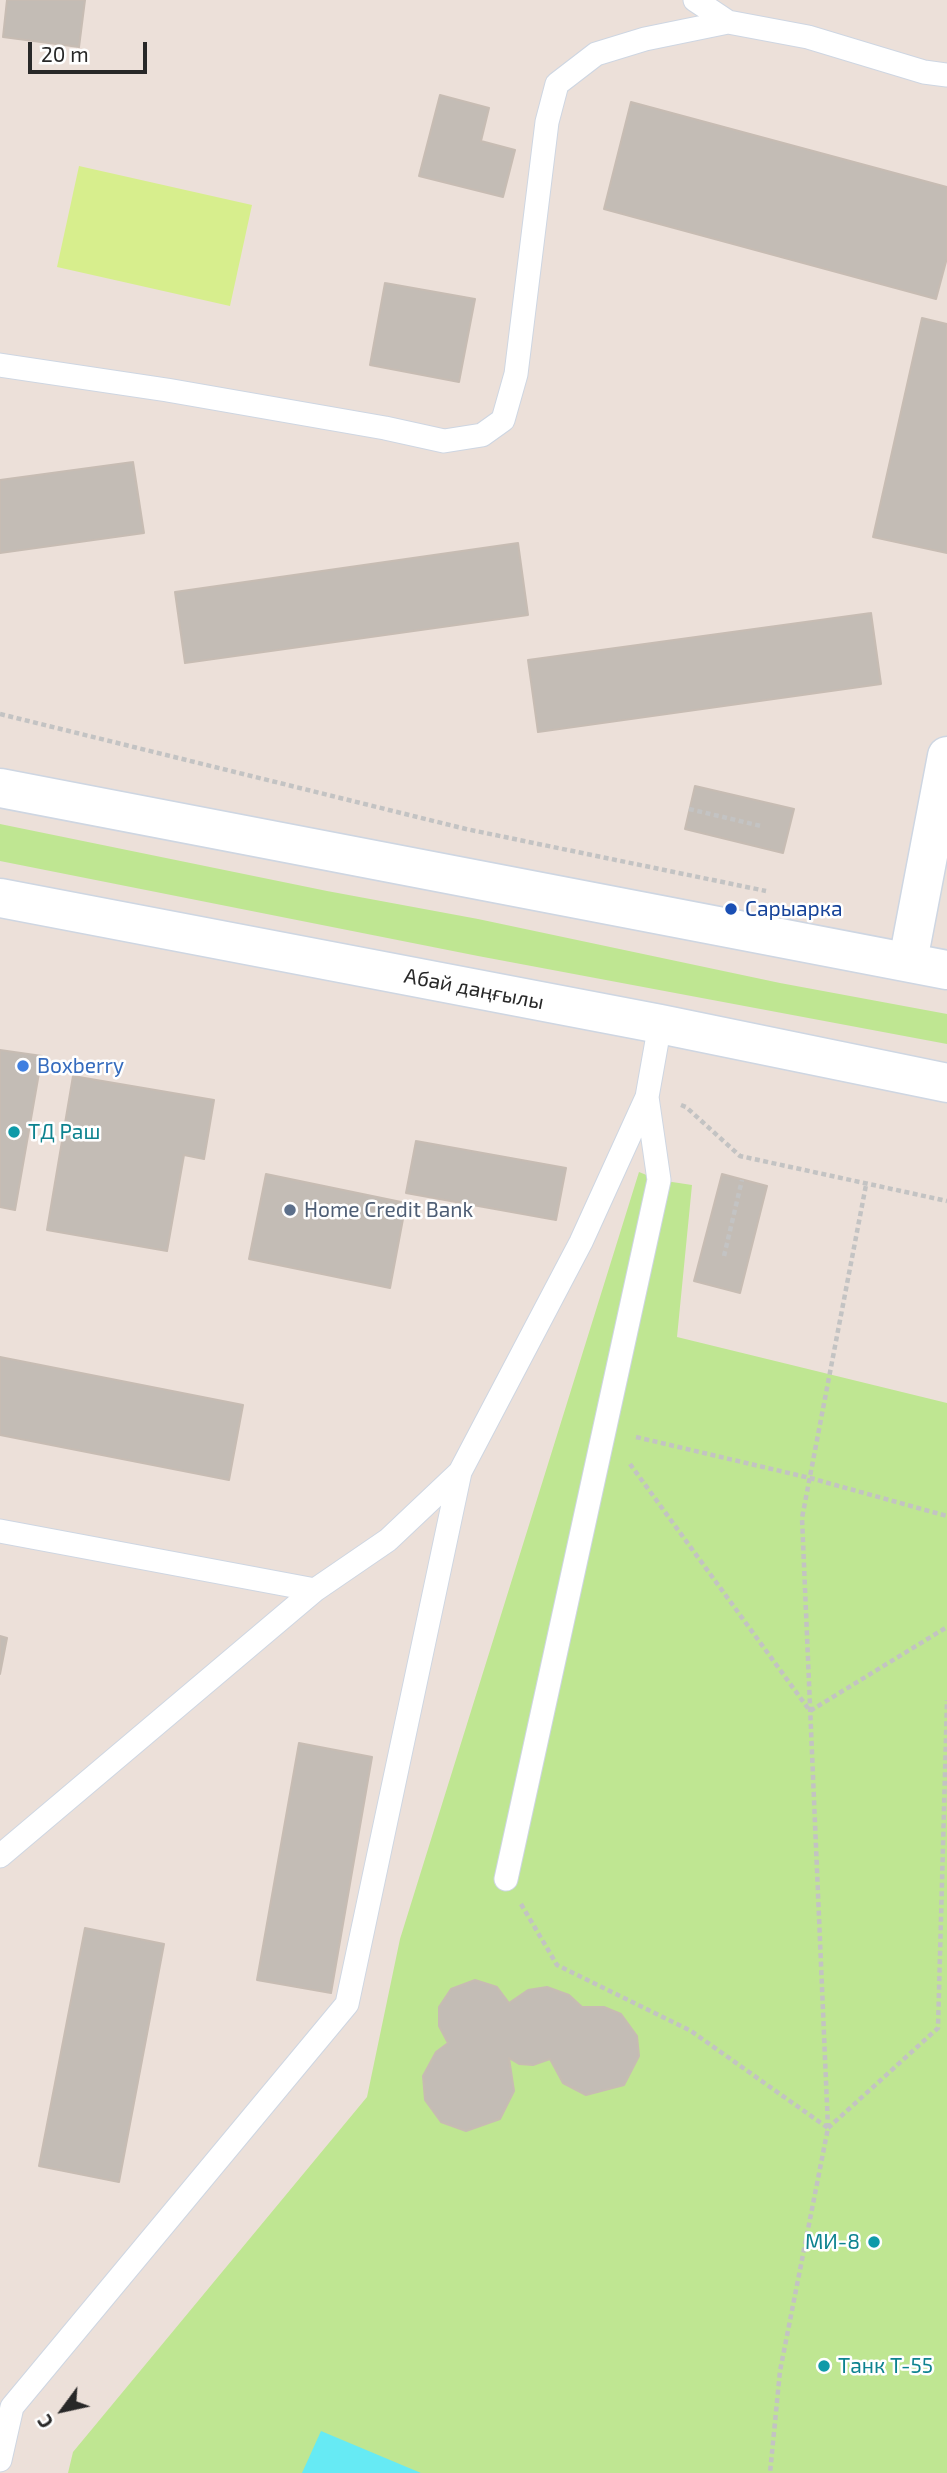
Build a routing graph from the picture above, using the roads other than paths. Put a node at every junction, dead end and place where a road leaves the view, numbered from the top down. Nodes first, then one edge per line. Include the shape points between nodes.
1 (695, 0) edge
2 (728, 22) junction
3 (947, 75) edge
4 (0, 365) edge
5 (947, 756) edge
6 (0, 788) edge
7 (0, 898) edge
8 (908, 961) junction
9 (947, 970) edge
10 (660, 1024) junction
11 (947, 1083) edge
12 (647, 1097) junction
13 (460, 1472) junction
14 (0, 1531) edge
15 (316, 1590) junction
16 (0, 1856) edge
17 (506, 1879) road end
18 (0, 2460) edge

1 - 2 lane
2 - 3 lane via 808,37
2 - 4 lane via 596,54 557,84 547,122 516,374 503,420 482,435 444,441 167,390
5 - 8 main road
6 - 8 main road
7 - 10 main road, Абай даңғылы
8 - 9 main road
10 - 11 main road, Абай даңғылы
10 - 12 lane
12 - 13 lane via 581,1242
12 - 17 lane via 659,1180
13 - 15 lane via 388,1540
13 - 18 lane via 347,2004 12,2407
14 - 15 lane
15 - 16 lane

